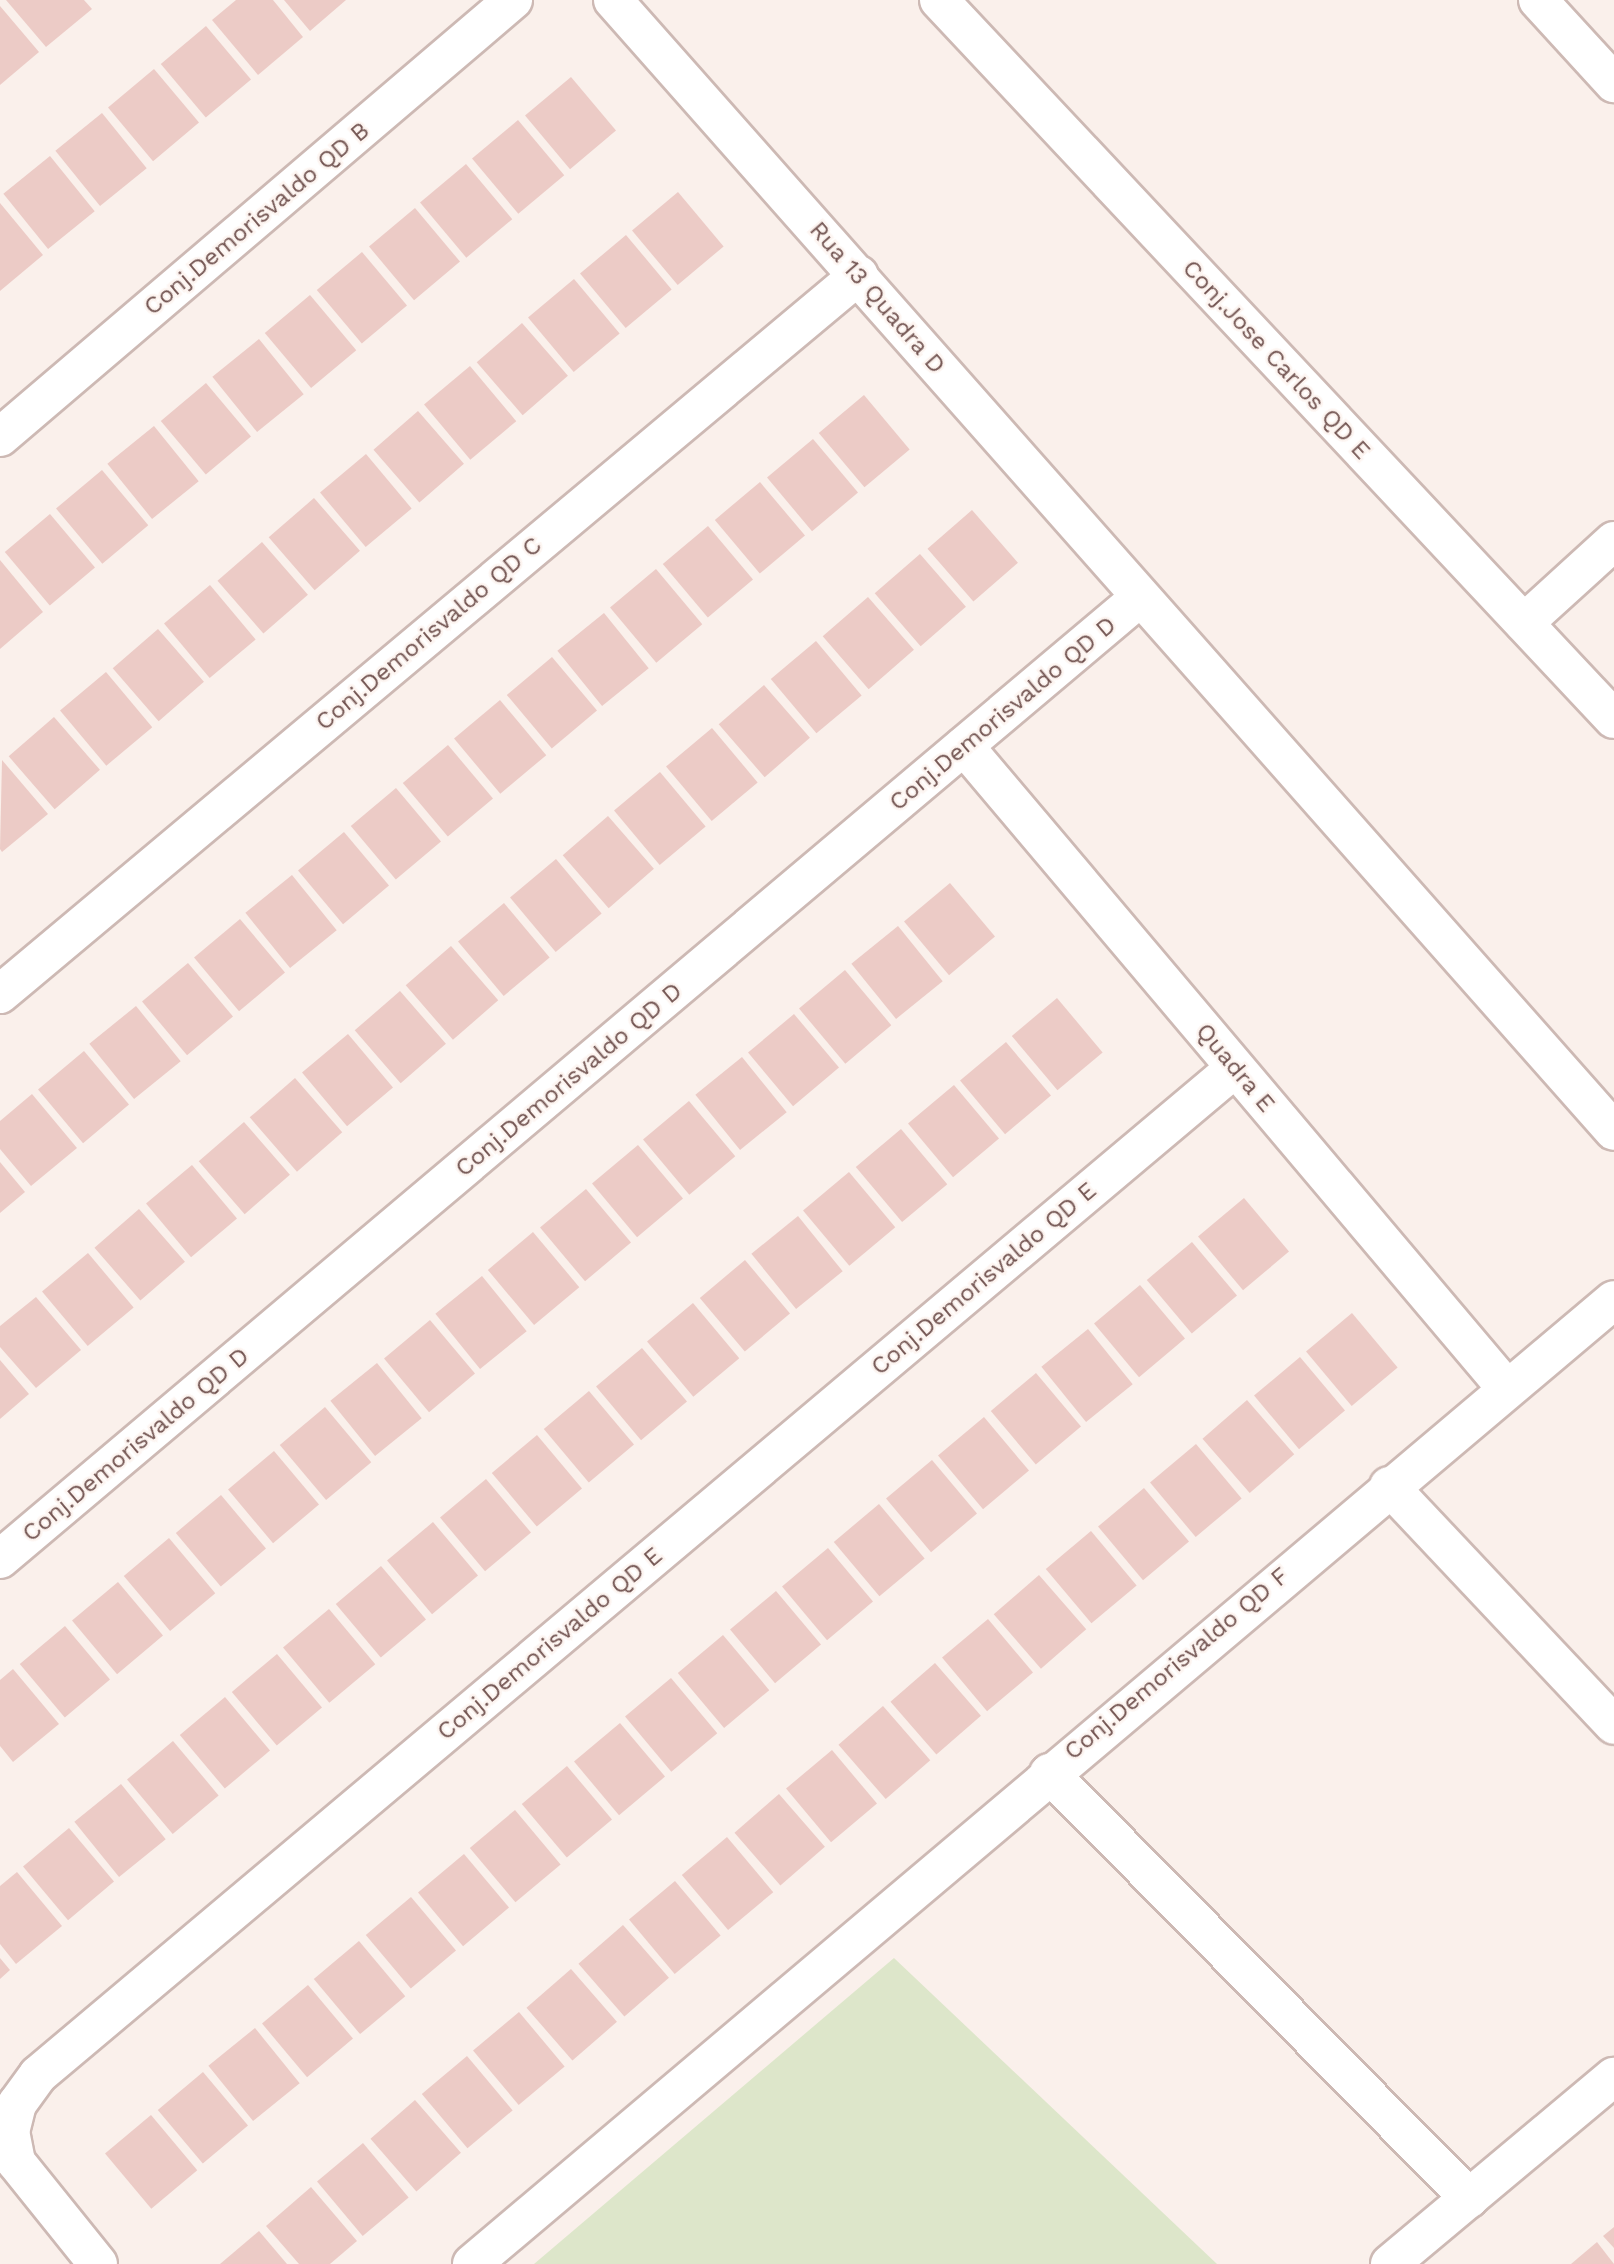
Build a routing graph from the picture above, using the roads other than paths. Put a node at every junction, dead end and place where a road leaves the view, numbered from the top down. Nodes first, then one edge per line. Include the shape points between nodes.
1 (513, 0) edge
2 (613, 0) edge
3 (939, 0) edge
4 (1538, 0) edge
5 (1614, 83) edge
6 (859, 275) junction
7 (0, 437) edge
8 (1614, 541) edge
9 (1138, 599) junction
10 (1524, 622) junction
11 (1614, 719) edge
12 (964, 746) junction
13 (0, 993) edge
14 (1235, 1068) junction
15 (1614, 1131) edge
16 (1614, 1300) edge
17 (1507, 1389) junction
18 (1389, 1486) junction
19 (0, 1559) edge
20 (1614, 1725) edge
21 (1049, 1773) junction
22 (1614, 2077) edge
23 (1469, 2198) junction
24 (98, 2264) edge
25 (472, 2264) edge
26 (1390, 2264) edge

1 - 7 street, Conj.Demorisvaldo QD B
2 - 6 street, Rua 13 Quadra D
3 - 10 street, Conj.Jose Carlos QD E
4 - 5 street
6 - 9 street, Rua 13 Quadra D
6 - 13 street, Conj.Demorisvaldo QD C
8 - 10 street
9 - 12 street, Conj.Demorisvaldo QD D
9 - 15 street, Rua 13 Quadra D
10 - 11 street, Conj.Jose Carlos QD E
12 - 14 street, Quadra E
12 - 19 street, Conj.Demorisvaldo QD D
14 - 17 street, Quadra E
14 - 24 street, Conj.Demorisvaldo QD E via 38,2075 12,2123 16,2162
16 - 17 street, Conj.Demorisvaldo QD F
17 - 18 street, Conj.Demorisvaldo QD F
18 - 20 street
18 - 21 street, Conj.Demorisvaldo QD F
21 - 23 street, Conj.Demorisvaldo QD F
21 - 25 street
22 - 23 street
23 - 26 street

